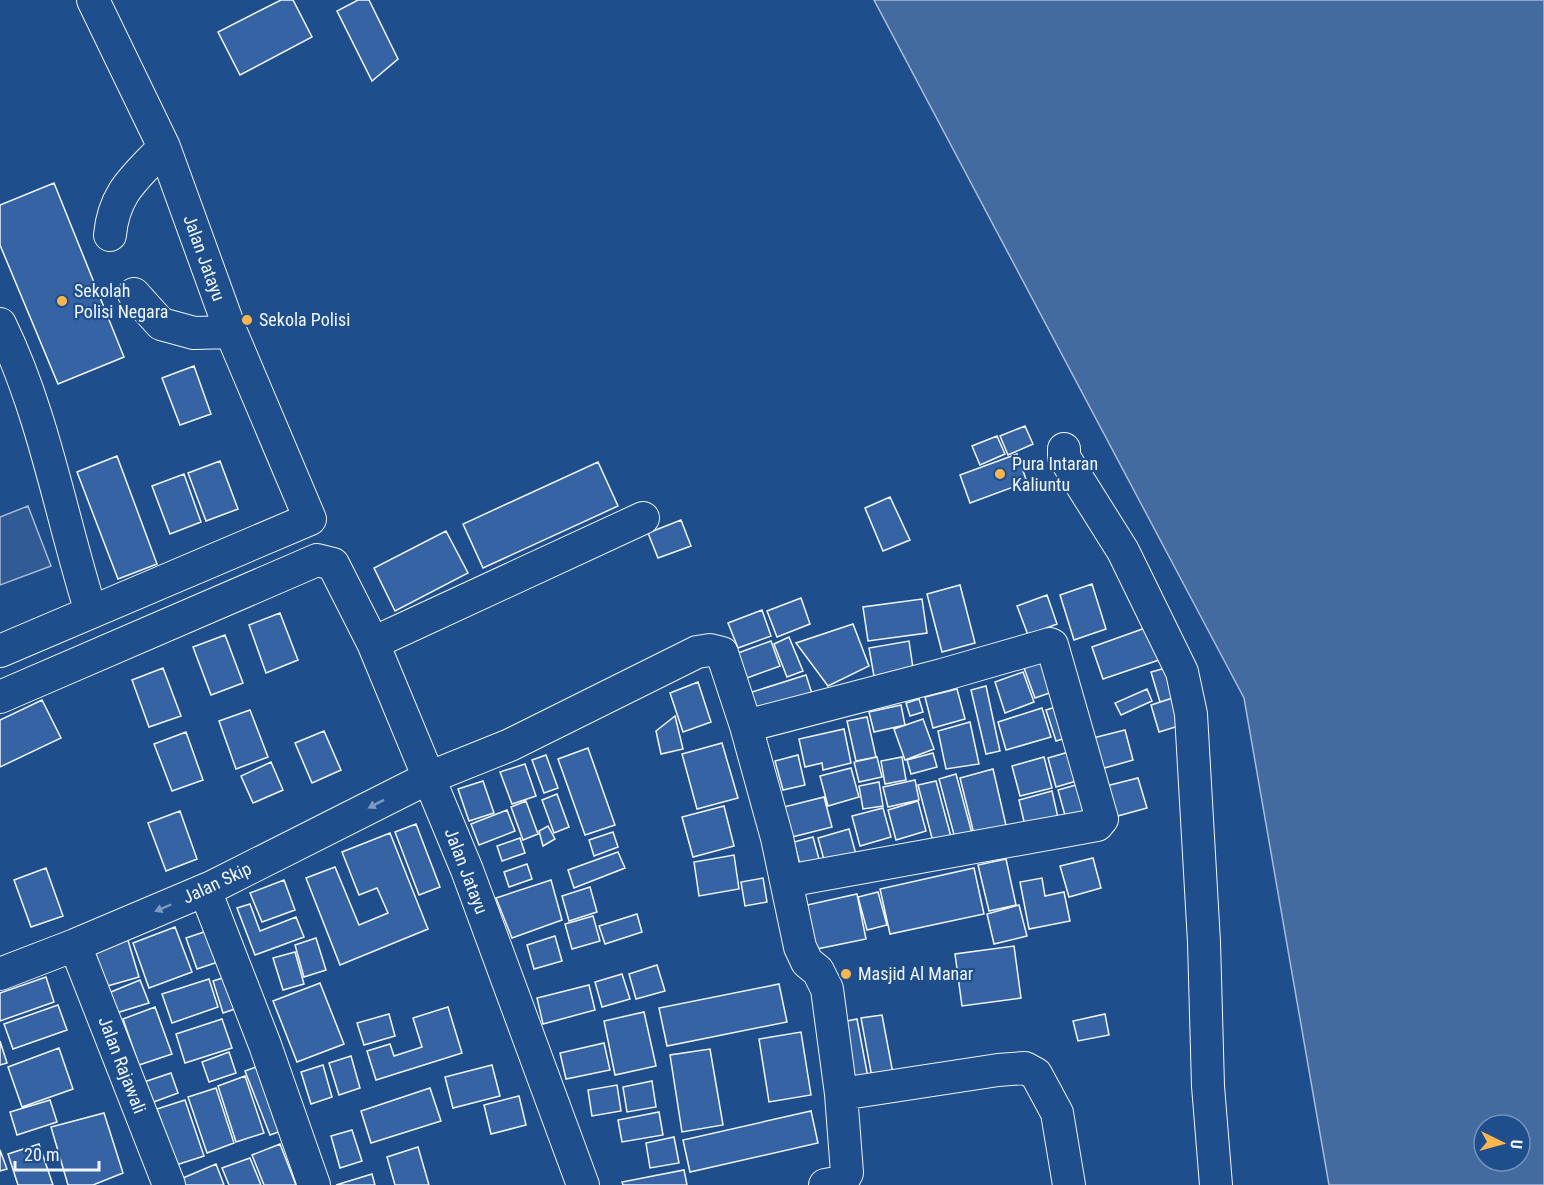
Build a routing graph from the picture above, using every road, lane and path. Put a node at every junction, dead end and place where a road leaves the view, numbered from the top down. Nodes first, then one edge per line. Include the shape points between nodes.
1 (99, 2) edge
2 (164, 147) junction
3 (110, 235) dead end
4 (134, 294) dead end
5 (0, 324) edge
6 (231, 332) junction
7 (1064, 449) dead end
8 (643, 518) dead end
9 (91, 612) junction
10 (374, 644) junction
11 (0, 651) edge
12 (0, 697) edge
13 (746, 726) junction
14 (428, 777) junction
15 (787, 881) junction
16 (205, 890) junction
17 (75, 945) junction
18 (0, 974) edge
19 (841, 1094) junction
20 (169, 1185) edge
21 (314, 1185) edge
22 (583, 1185) edge
23 (825, 1185) edge
24 (1069, 1185) edge
25 (1216, 1185) edge

1 - 2 street, Jalan Jatayu
2 - 3 street via 120,194 111,218
2 - 6 street, Jalan Jatayu
4 - 6 street via 162,324 194,333
5 - 9 street via 37,421
6 - 9 street, Jalan Jatayu via 310,519
7 - 25 street via 1064,457 1123,551 1182,672 1191,714
8 - 10 street
9 - 11 street
10 - 12 street, Jalan Jatayu via 333,564 317,560
10 - 14 street, Jalan Jatayu
13 - 14 street, Jalan Skip via 722,652 697,652 510,745
13 - 15 street
13 - 15 street via 1050,644 1102,819 1097,825
14 -> 16 street, Jalan Skip
14 - 22 street, Jalan Jatayu via 467,870
15 - 19 street via 802,954 818,971 826,988
16 -> 17 street, Jalan Skip
16 - 21 street
17 - 18 street, Jalan Skip
17 - 20 street, Jalan Rajawali
19 - 23 street via 846,1175 842,1182
19 - 24 street via 1025,1068 1036,1074 1057,1113

